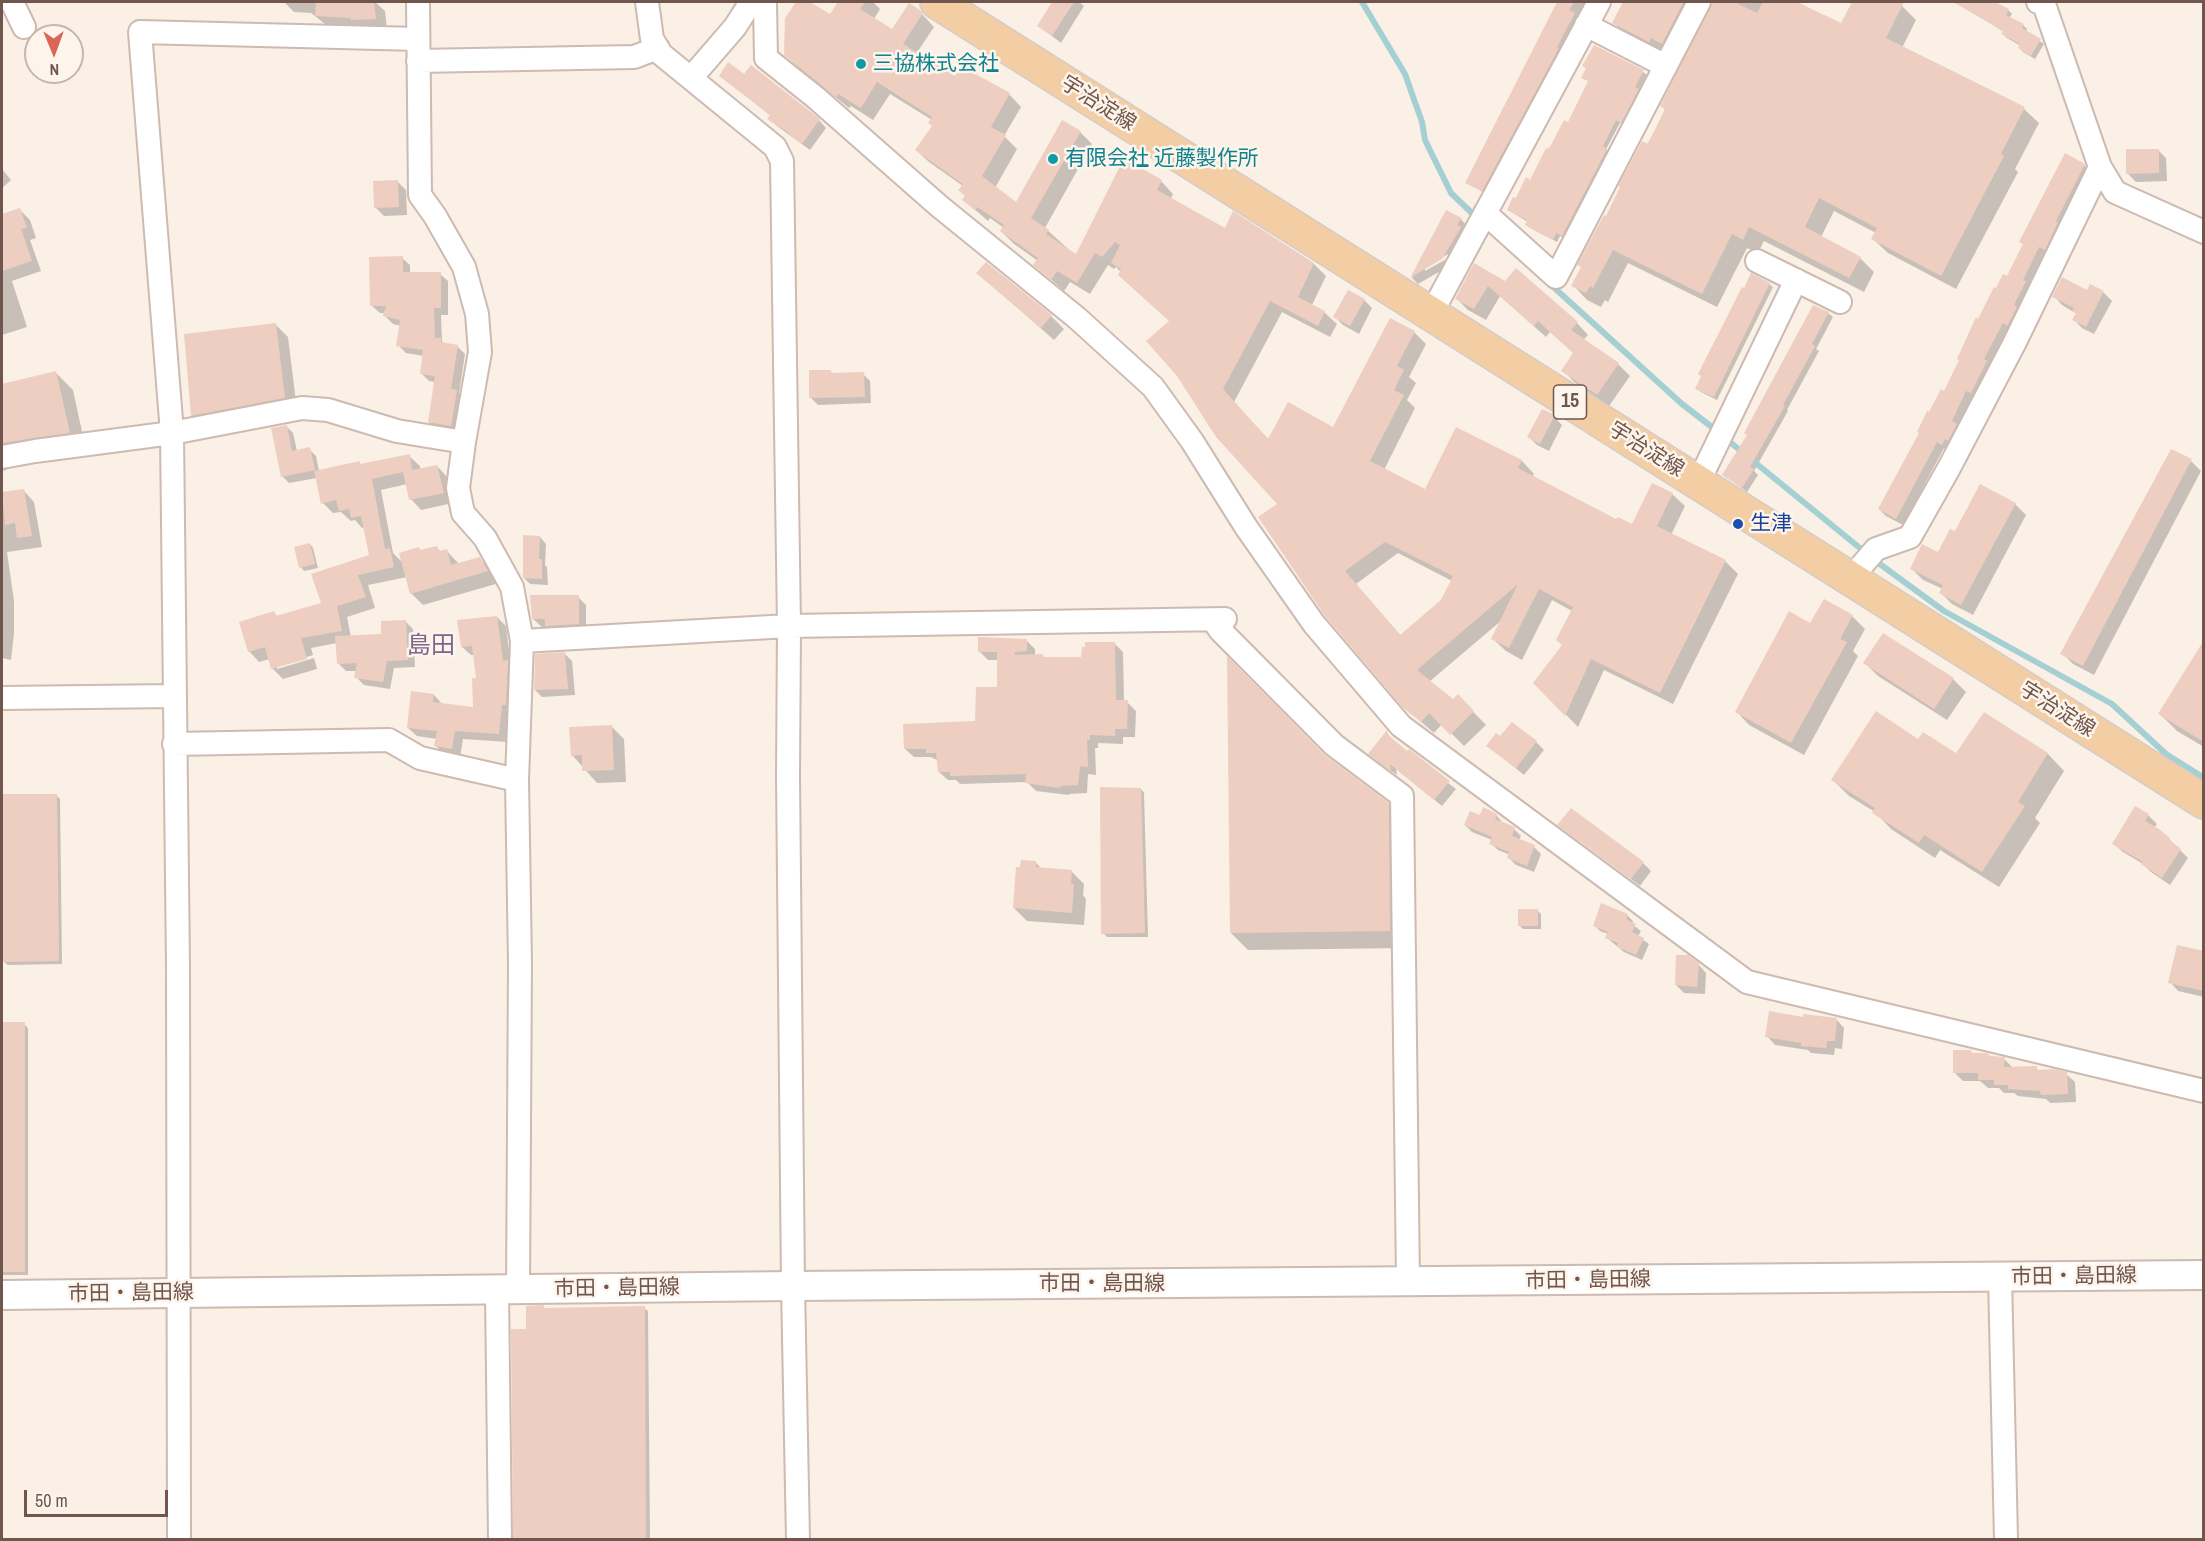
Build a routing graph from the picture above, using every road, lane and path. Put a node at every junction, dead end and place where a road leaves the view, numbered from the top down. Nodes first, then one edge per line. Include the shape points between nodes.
1 (12, 2) edge
2 (418, 2) edge
3 (647, 2) edge
4 (751, 2) edge
5 (760, 2) edge
6 (937, 2) edge
7 (1599, 2) edge
8 (1699, 2) edge
9 (2038, 2) edge
10 (1586, 26) junction
11 (24, 27) dead end
12 (658, 48) junction
13 (418, 50) junction
14 (1666, 66) junction
15 (691, 78) junction
16 (2100, 167) junction
17 (1485, 213) junction
18 (2204, 232) edge
19 (1757, 261) dead end
20 (1796, 280) junction
21 (1840, 302) dead end
22 (1431, 314) junction
23 (172, 433) junction
24 (464, 442) junction
25 (2, 457) edge
26 (1698, 483) junction
27 (1850, 579) junction
28 (789, 626) junction
29 (522, 641) junction
30 (174, 696) junction
31 (2, 698) edge
32 (174, 744) junction
33 (517, 780) junction
34 (2204, 802) edge
35 (2204, 1091) edge
36 (2204, 1275) edge
37 (2000, 1277) junction
38 (1408, 1283) junction
39 (793, 1286) junction
40 (508, 1291) junction
41 (178, 1293) junction
42 (2, 1295) edge
43 (179, 1539) edge
44 (500, 1539) edge
45 (798, 1539) edge
46 (2006, 1539) edge

1 - 11 street
2 - 13 street
3 - 12 street via 652,39
4 - 15 street
5 - 35 street via 765,4 766,58 1077,318 1153,387 1314,624 1401,726 1747,982
6 - 22 main road, 宇治淀線 / 15
7 - 10 street
8 - 14 street
9 - 16 street via 2044,4
10 - 14 street
10 - 17 street
12 - 13 street via 634,57
12 - 15 street
13 - 23 street via 140,32
13 - 24 street via 420,195 464,267 477,314 480,352
14 - 17 street via 1556,277
15 - 28 street via 775,147 783,161
16 - 18 street via 2115,192
16 - 27 street via 2014,344 1910,537 1876,549
17 - 22 street
19 - 20 street
20 - 21 street
20 - 26 street
22 - 26 main road, 宇治淀線 / 15
23 - 24 street via 302,408 328,410 397,431
23 - 25 street
23 - 30 street
24 - 29 street via 458,488 463,513 485,538 512,587
26 - 27 main road, 宇治淀線 / 15
27 - 34 main road, 宇治淀線 / 15
28 - 29 street
28 - 38 street via 1222,620 1220,630 1334,745 1402,796
28 - 39 street
29 - 33 street
30 - 31 street
30 - 32 street
32 - 33 street via 389,740 420,758
32 - 41 street
33 - 40 street via 520,964
36 - 37 street, 市田・島田線
37 - 38 street, 市田・島田線
37 - 46 street
38 - 39 street, 市田・島田線
39 - 40 street, 市田・島田線
39 - 45 street
40 - 41 street, 市田・島田線
40 - 44 street
41 - 42 street, 市田・島田線
41 - 43 street

